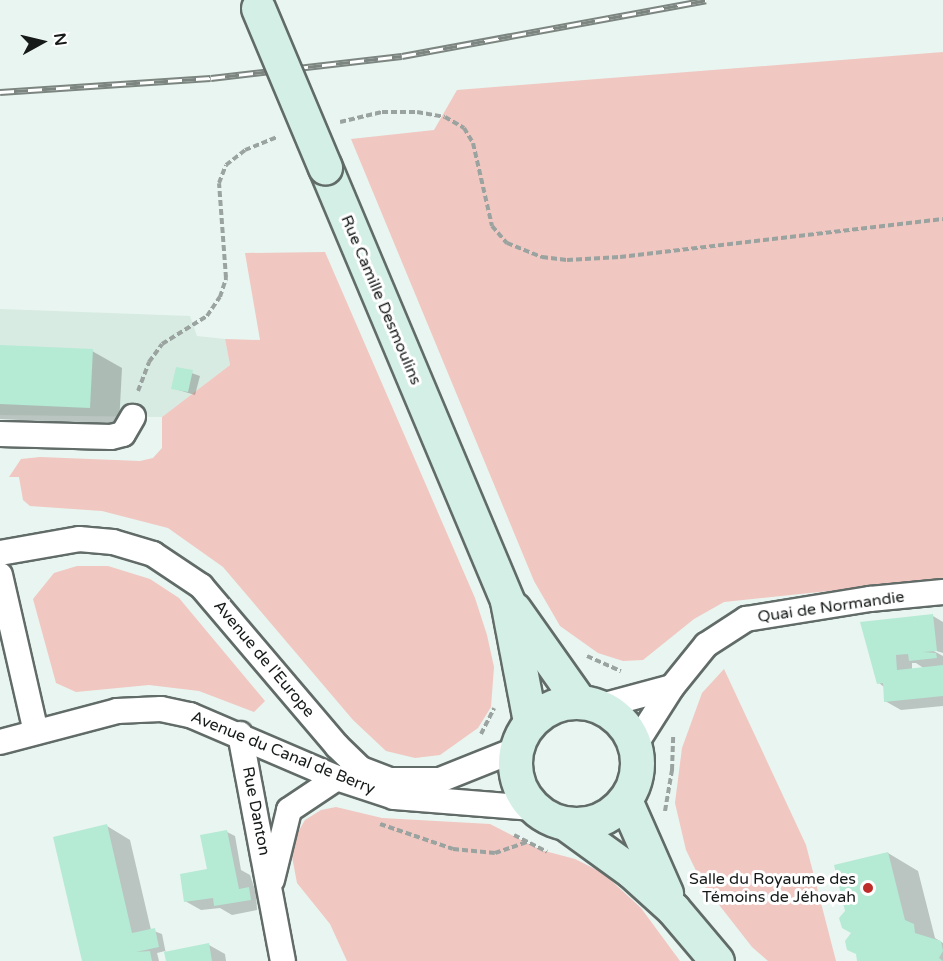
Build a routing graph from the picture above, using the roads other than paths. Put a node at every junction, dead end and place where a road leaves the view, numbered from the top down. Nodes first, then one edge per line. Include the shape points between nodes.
1 (256, 4) edge
2 (133, 417) road end
3 (0, 434) edge
4 (0, 553) edge
5 (0, 574) edge
6 (943, 592) edge
7 (507, 600) junction
8 (672, 687) junction
9 (590, 704) junction
10 (36, 732) junction
11 (240, 734) junction
12 (523, 736) junction
13 (0, 742) edge
14 (636, 745) junction
15 (337, 778) junction
16 (625, 800) junction
17 (534, 808) junction
18 (566, 824) junction
19 (271, 888) junction
20 (673, 909) junction
21 (283, 961) edge
22 (717, 961) edge

1 - 7 street, Rue Camille Desmoulins, bridge
2 - 3 street via 123,434 111,437
4 - 12 street, Avenue de l'Europe via 79,539 113,542 153,554 201,586 361,769 389,780 440,780
5 - 10 street
6 - 8 street, Quai de Normandie via 746,619 706,645
7 - 9 street, Rue Camille Desmoulins
7 - 12 street, Rue Camille Desmoulins
8 - 9 street
8 - 14 street, Quai de Normandie
9 - 12 street via 561,702
9 - 14 street via 616,716
10 - 11 street, Avenue du Canal de Berry via 117,711 160,710 190,715
10 - 13 street, Avenue du Canal de Berry
11 - 15 street, Avenue du Canal de Berry
11 - 19 street, Rue Danton
12 - 17 street via 515,771 521,791
14 - 16 street via 637,774
15 - 17 street, Avenue du Canal de Berry via 394,797
15 - 19 street, Rue Danton via 289,810
16 - 18 street via 599,820
16 - 20 street
17 - 18 street
18 - 20 street via 631,871
19 - 21 street, Rue Danton
20 - 22 street

